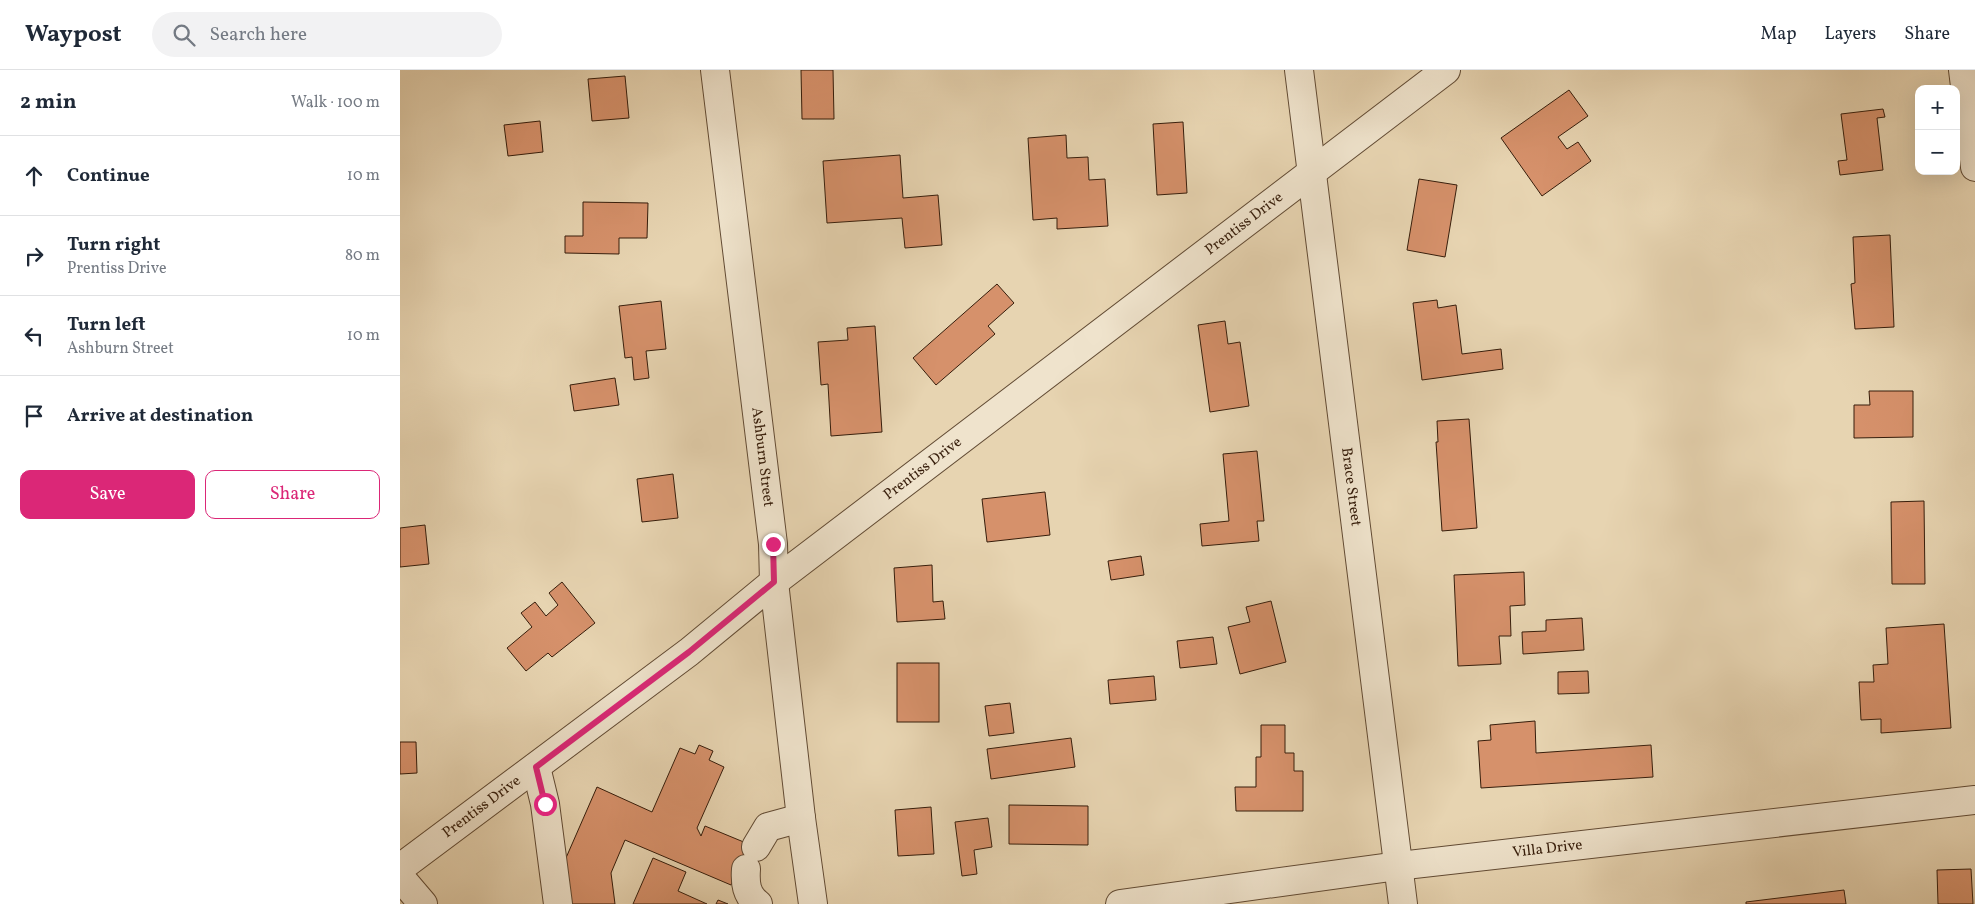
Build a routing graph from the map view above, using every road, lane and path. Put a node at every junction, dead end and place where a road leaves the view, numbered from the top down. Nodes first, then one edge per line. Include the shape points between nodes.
1 (715, 70) edge
2 (1299, 70) edge
3 (1446, 70) edge
4 (1963, 70) edge
5 (1975, 167) edge
6 (1312, 171) junction
7 (774, 582) junction
8 (536, 767) junction
9 (1975, 800) edge
10 (801, 818) junction
11 (1398, 866) junction
12 (400, 868) edge
13 (400, 877) edge
14 (423, 904) edge
15 (558, 904) edge
16 (758, 904) edge
17 (813, 904) edge
18 (1120, 904) edge
19 (1403, 904) edge

1 - 7 street, Ashburn Street via 772,534
2 - 6 street, Brace Street
3 - 6 street, Prentiss Drive
4 - 5 street
6 - 7 street, Prentiss Drive
6 - 11 street, Brace Street
7 - 8 street, Prentiss Drive via 689,652
7 - 10 street, Ashburn Street
8 - 12 street, Prentiss Drive
8 - 15 street via 545,804
9 - 11 street, Villa Drive
10 - 16 street via 768,827 751,858 745,879 748,893
10 - 17 street, Ashburn Street
11 - 18 street, Villa Drive
11 - 19 street, Brace Street
13 - 14 street

